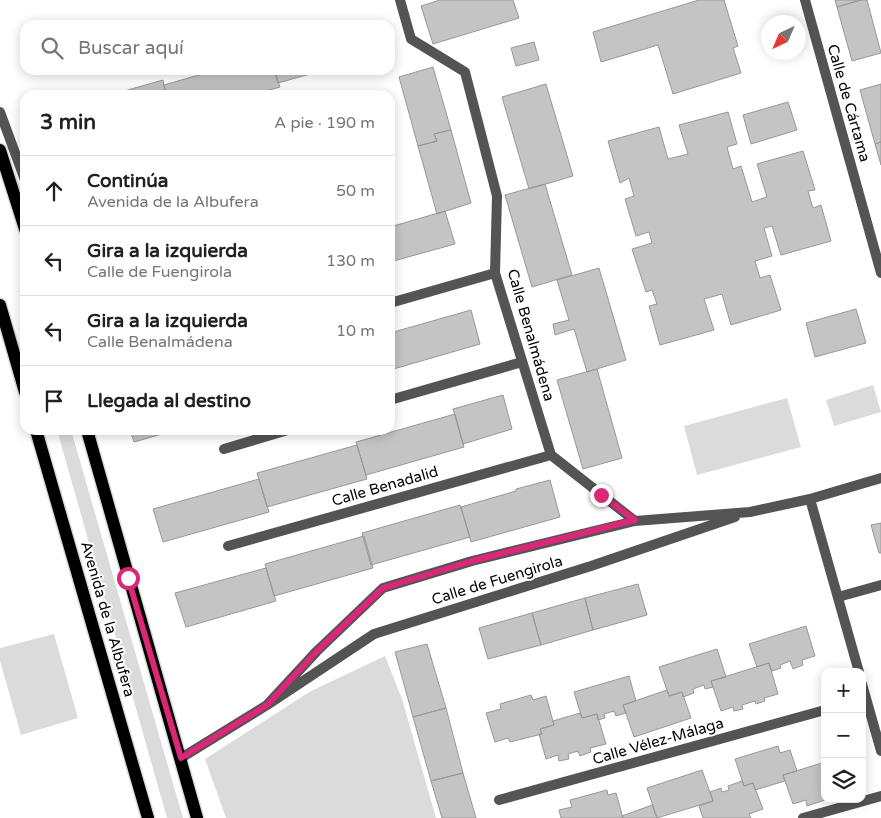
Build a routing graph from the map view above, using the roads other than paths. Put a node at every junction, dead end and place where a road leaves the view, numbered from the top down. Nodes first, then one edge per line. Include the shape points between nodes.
1 (400, 0) edge
2 (805, 0) edge
3 (0, 112) edge
4 (0, 150) edge
5 (20, 166) edge
6 (20, 213) edge
7 (495, 273) junction
8 (881, 273) edge
9 (395, 302) edge
10 (0, 305) edge
11 (522, 362) junction
12 (20, 375) edge
13 (395, 399) edge
14 (37, 435) edge
15 (88, 435) edge
16 (271, 435) edge
17 (224, 449) dead end
18 (551, 455) junction
19 (881, 478) edge
20 (810, 499) junction
21 (750, 512) junction
22 (635, 520) junction
23 (228, 546) dead end
24 (881, 585) edge
25 (838, 598) junction
26 (858, 668) edge
27 (267, 705) junction
28 (866, 705) edge
29 (821, 711) edge
30 (881, 751) edge
31 (181, 758) junction
32 (881, 796) edge
33 (499, 800) dead end
34 (148, 818) edge
35 (197, 818) edge
36 (803, 818) edge

1 - 7 street, Calle Benalmádena via 411,39 465,72 497,196
2 - 8 street, Calle de Cártama
3 - 5 street
4 - 6 main road
7 - 9 street
7 - 11 street, Calle Benalmádena
10 - 12 main road
11 - 13 street
11 - 18 street, Calle Benalmádena
14 - 34 main road, Avenida de la Albufera
15 - 31 main road, Avenida de la Albufera
16 - 17 street
18 - 22 street
18 - 23 street, Calle Benadalid
19 - 20 street, Calle de Fuengirola
20 - 21 street, Calle de Fuengirola
20 - 25 street
21 - 22 street, Calle de Fuengirola
21 - 27 street, Calle de Fuengirola via 374,634
22 - 27 street, Calle de Fuengirola via 472,561 383,588 317,651
24 - 25 street
25 - 26 street
27 - 31 street, Calle de Fuengirola
28 - 30 street
29 - 33 street, Calle Vélez-Málaga
31 - 35 main road, Avenida de la Albufera
32 - 36 street

